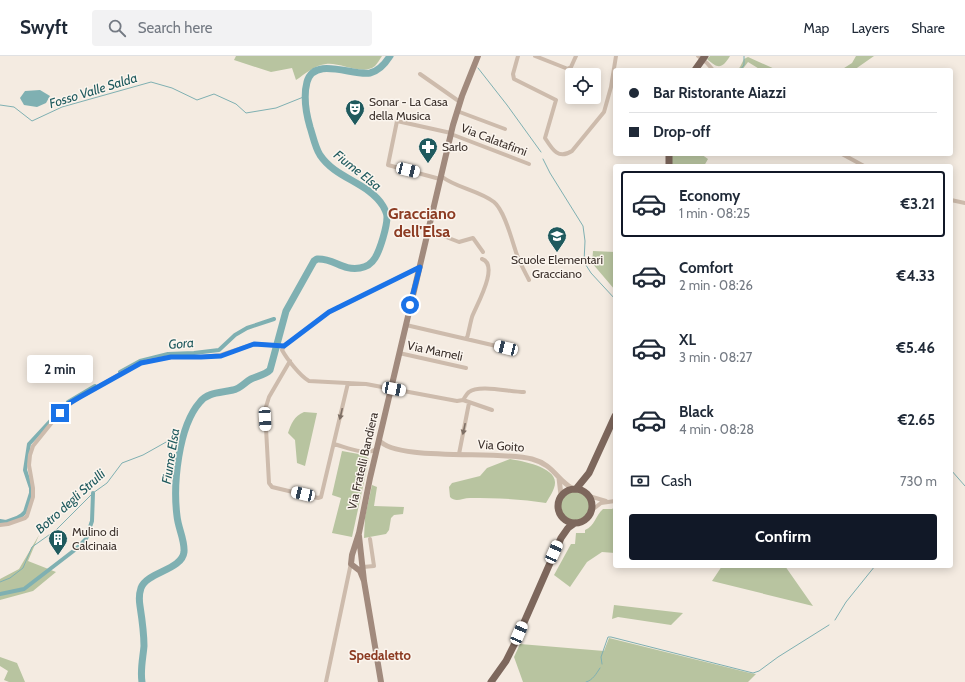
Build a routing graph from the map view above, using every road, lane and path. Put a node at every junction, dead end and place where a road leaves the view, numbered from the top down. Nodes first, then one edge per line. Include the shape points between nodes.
1 (478, 56) edge
2 (518, 56) edge
3 (535, 56) edge
4 (576, 56) edge
5 (616, 56) edge
6 (698, 56) edge
7 (705, 56) edge
8 (614, 68) edge
9 (696, 68) edge
10 (711, 68) edge
11 (420, 74) dead end
12 (613, 75) edge
13 (460, 102) junction
14 (457, 111) junction
15 (505, 129) dead end
16 (451, 133) junction
17 (846, 156) edge
18 (529, 164) dead end
19 (860, 164) edge
20 (441, 177) junction
21 (953, 200) edge
22 (965, 203) edge
23 (428, 230) junction
24 (484, 252) dead end
25 (482, 259) dead end
26 (420, 267) junction
27 (529, 280) dead end
28 (406, 326) junction
29 (467, 338) junction
30 (281, 345) junction
31 (506, 348) dead end
32 (399, 353) junction
33 (290, 361) junction
34 (466, 368) dead end
35 (348, 383) junction
36 (391, 388) junction
37 (524, 392) dead end
38 (463, 400) junction
39 (469, 403) junction
40 (492, 410) dead end
41 (613, 420) edge
42 (379, 440) junction
43 (334, 444) junction
44 (377, 449) junction
45 (396, 449) junction
46 (364, 452) junction
47 (460, 454) junction
48 (374, 460) junction
49 (589, 472) junction
50 (559, 477) junction
51 (574, 489) junction
52 (561, 495) junction
53 (588, 495) junction
54 (613, 502) edge
55 (613, 502) edge
56 (592, 510) junction
57 (562, 518) junction
58 (575, 523) junction
59 (0, 524) edge
60 (359, 533) junction
61 (561, 538) junction
62 (370, 539) dead end
63 (352, 552) junction
64 (361, 552) junction
65 (353, 565) junction
66 (363, 566) junction
67 (364, 581) junction
68 (326, 682) edge
69 (381, 682) edge
70 (491, 682) edge

1 - 13 main road, Via Fratelli Bandiera
2 - 12 street via 513,78 556,100 545,138 555,153 559,154 573,150 603,113
3 - 4 street via 568,69
5 - 8 street
6 - 10 street
7 - 9 main road, bridge
11 - 13 street
13 - 14 main road, Via Fratelli Bandiera
14 - 15 street
14 - 16 main road, Via Fratelli Bandiera
16 - 18 street, Via Calatafimi
16 - 20 main road, Via Fratelli Bandiera
16 - 20 street, Via Calatafimi via 397,121 388,165
17 - 19 street
20 - 23 main road, Via Fratelli Bandiera
20 - 27 street via 490,200 497,206
21 - 22 street
23 - 24 street via 459,242 472,238
23 - 26 main road, Via Fratelli Bandiera
25 - 29 street via 487,263 488,278 472,317
26 - 28 main road, Via Fratelli Bandiera
26 - 30 street via 329,312
28 - 29 street
28 - 32 main road, Via Fratelli Bandiera
29 - 31 street
30 - 33 street via 282,351
30 - 59 street via 252,344 216,356 171,357 141,363 68,404 32,449 29,465 33,497 27,516 8,524
32 - 34 street, Via Mameli
32 - 36 main road, Via Fratelli Bandiera
33 - 35 street via 309,381
33 - 43 street via 269,397 265,410 269,484 274,488 321,498
35 - 36 street
35 -> 43 street
36 - 38 street
36 - 42 main road, Via Fratelli Bandiera
37 - 38 street via 474,390
38 - 39 street
39 - 40 street
39 -> 47 street, Via Goito
41 - 49 main road
42 - 44 main road, Via Fratelli Bandiera
42 - 45 street, Via Goito via 384,445
43 - 46 street
44 - 45 street, Via Goito
44 - 46 street
44 - 48 main road, Via Fratelli Bandiera
45 - 47 street, Via Goito
46 - 48 street
47 - 50 street, Via Goito via 528,458 547,465
48 - 60 main road, Via Fratelli Bandiera
49 - 51 main road
49 - 53 main road
50 - 51 street, Via Goito
50 - 52 street
51 - 52 main road
51 - 53 main road via 584,491
52 - 57 main road via 557,504
53 - 54 street via 598,500
53 - 56 main road via 592,501
55 - 56 street via 600,504
56 - 58 main road via 586,520
57 - 58 main road
57 - 61 main road
58 - 61 main road
60 - 63 main road, Via Fratelli Bandiera
60 - 64 main road, Via Fratelli Bandiera
61 - 70 main road via 515,643
62 - 66 street via 374,566
63 - 64 main road
63 - 65 main road, Via Fratelli Bandiera
64 - 66 main road, Via Fratelli Bandiera
65 - 66 main road
65 - 67 main road, Via Fratelli Bandiera via 360,571
65 - 68 street
66 - 67 main road, Via Fratelli Bandiera
67 - 69 main road, Via Fratelli Bandiera

